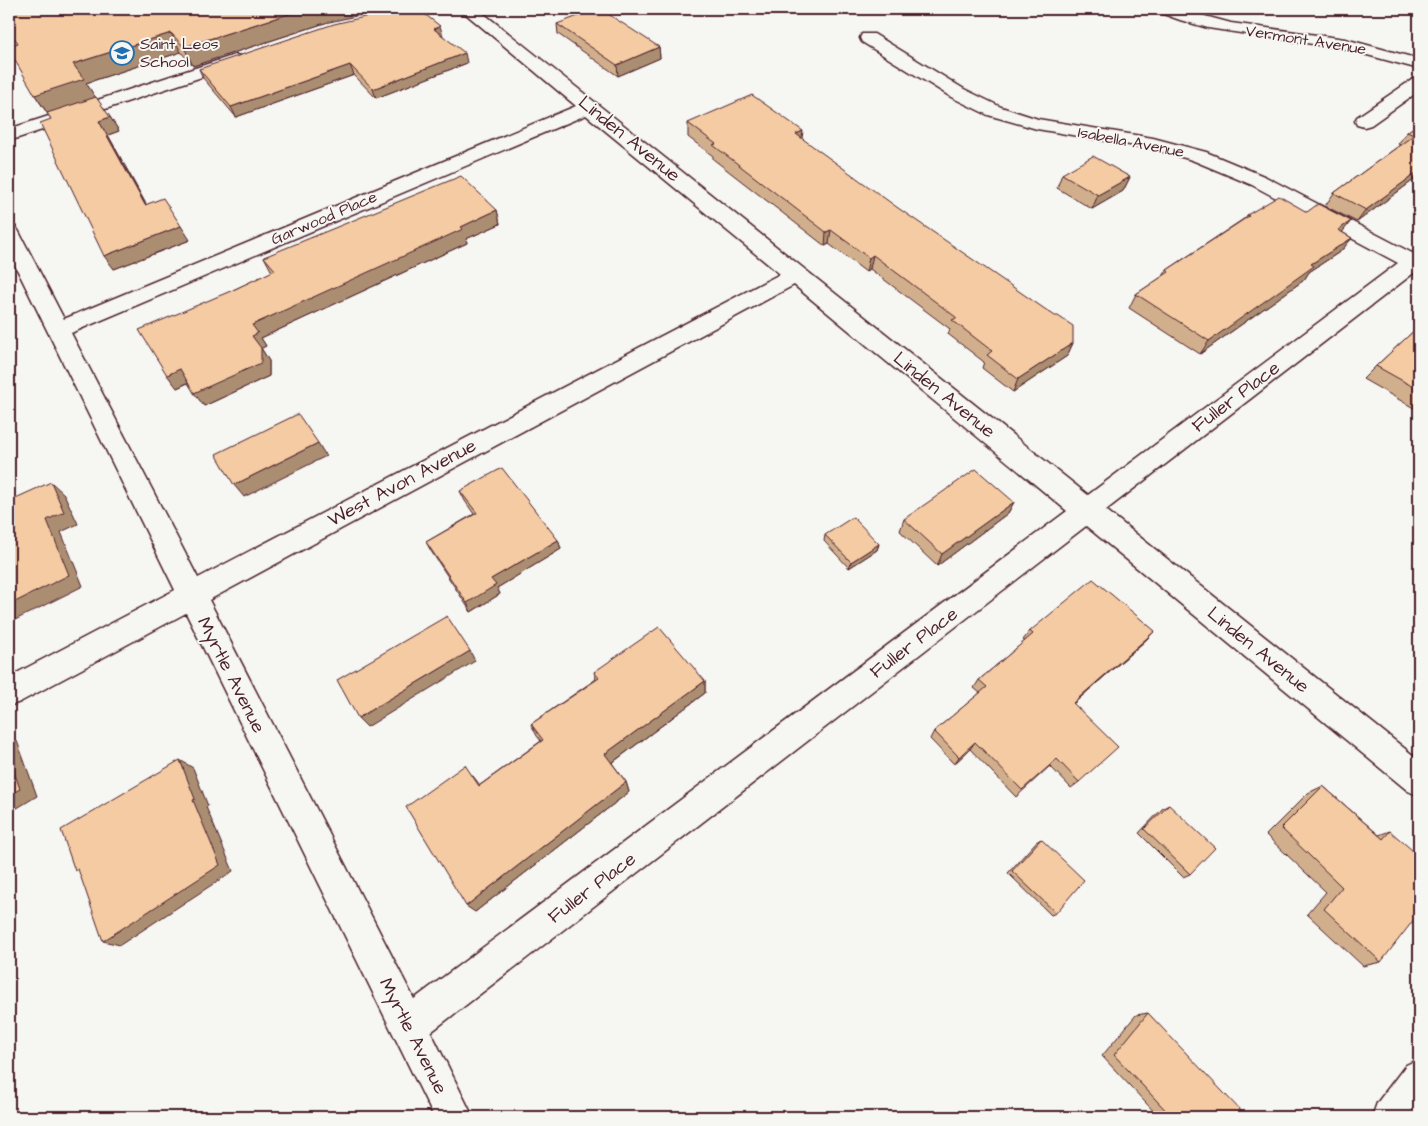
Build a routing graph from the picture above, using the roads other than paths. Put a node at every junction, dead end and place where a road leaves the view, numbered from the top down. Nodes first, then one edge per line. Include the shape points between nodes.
1 (468, 9) edge
2 (1164, 9) edge
3 (868, 38) dead end
4 (249, 55) edge
5 (1419, 64) edge
6 (1419, 82) edge
7 (589, 107) junction
8 (1364, 121) dead end
9 (9, 135) edge
10 (9, 232) edge
11 (1417, 262) edge
12 (796, 275) junction
13 (58, 330) junction
14 (1087, 511) junction
15 (191, 595) junction
16 (9, 692) edge
17 (1419, 780) edge
18 (408, 1027) junction
19 (1419, 1078) edge
20 (454, 1117) edge
21 (1391, 1117) edge

1 - 7 street, Linden Avenue
2 - 5 street, Vermont Avenue via 1224,27 1345,44
3 - 11 street, Isabella Avenue via 988,108 1035,124 1170,146 1202,157 1276,189
4 - 9 street
6 - 8 street
7 - 12 street, Linden Avenue
7 - 13 street, Garwood Place
10 - 13 street, Myrtle Avenue
11 - 14 street, Fuller Place
12 - 14 street, Linden Avenue
12 - 15 street, West Avon Avenue
13 - 15 street, Myrtle Avenue
14 - 17 street, Linden Avenue
14 - 18 street, Fuller Place
15 - 16 street, West Avon Avenue
15 - 18 street, Myrtle Avenue
18 - 20 street, Myrtle Avenue
19 - 21 street

